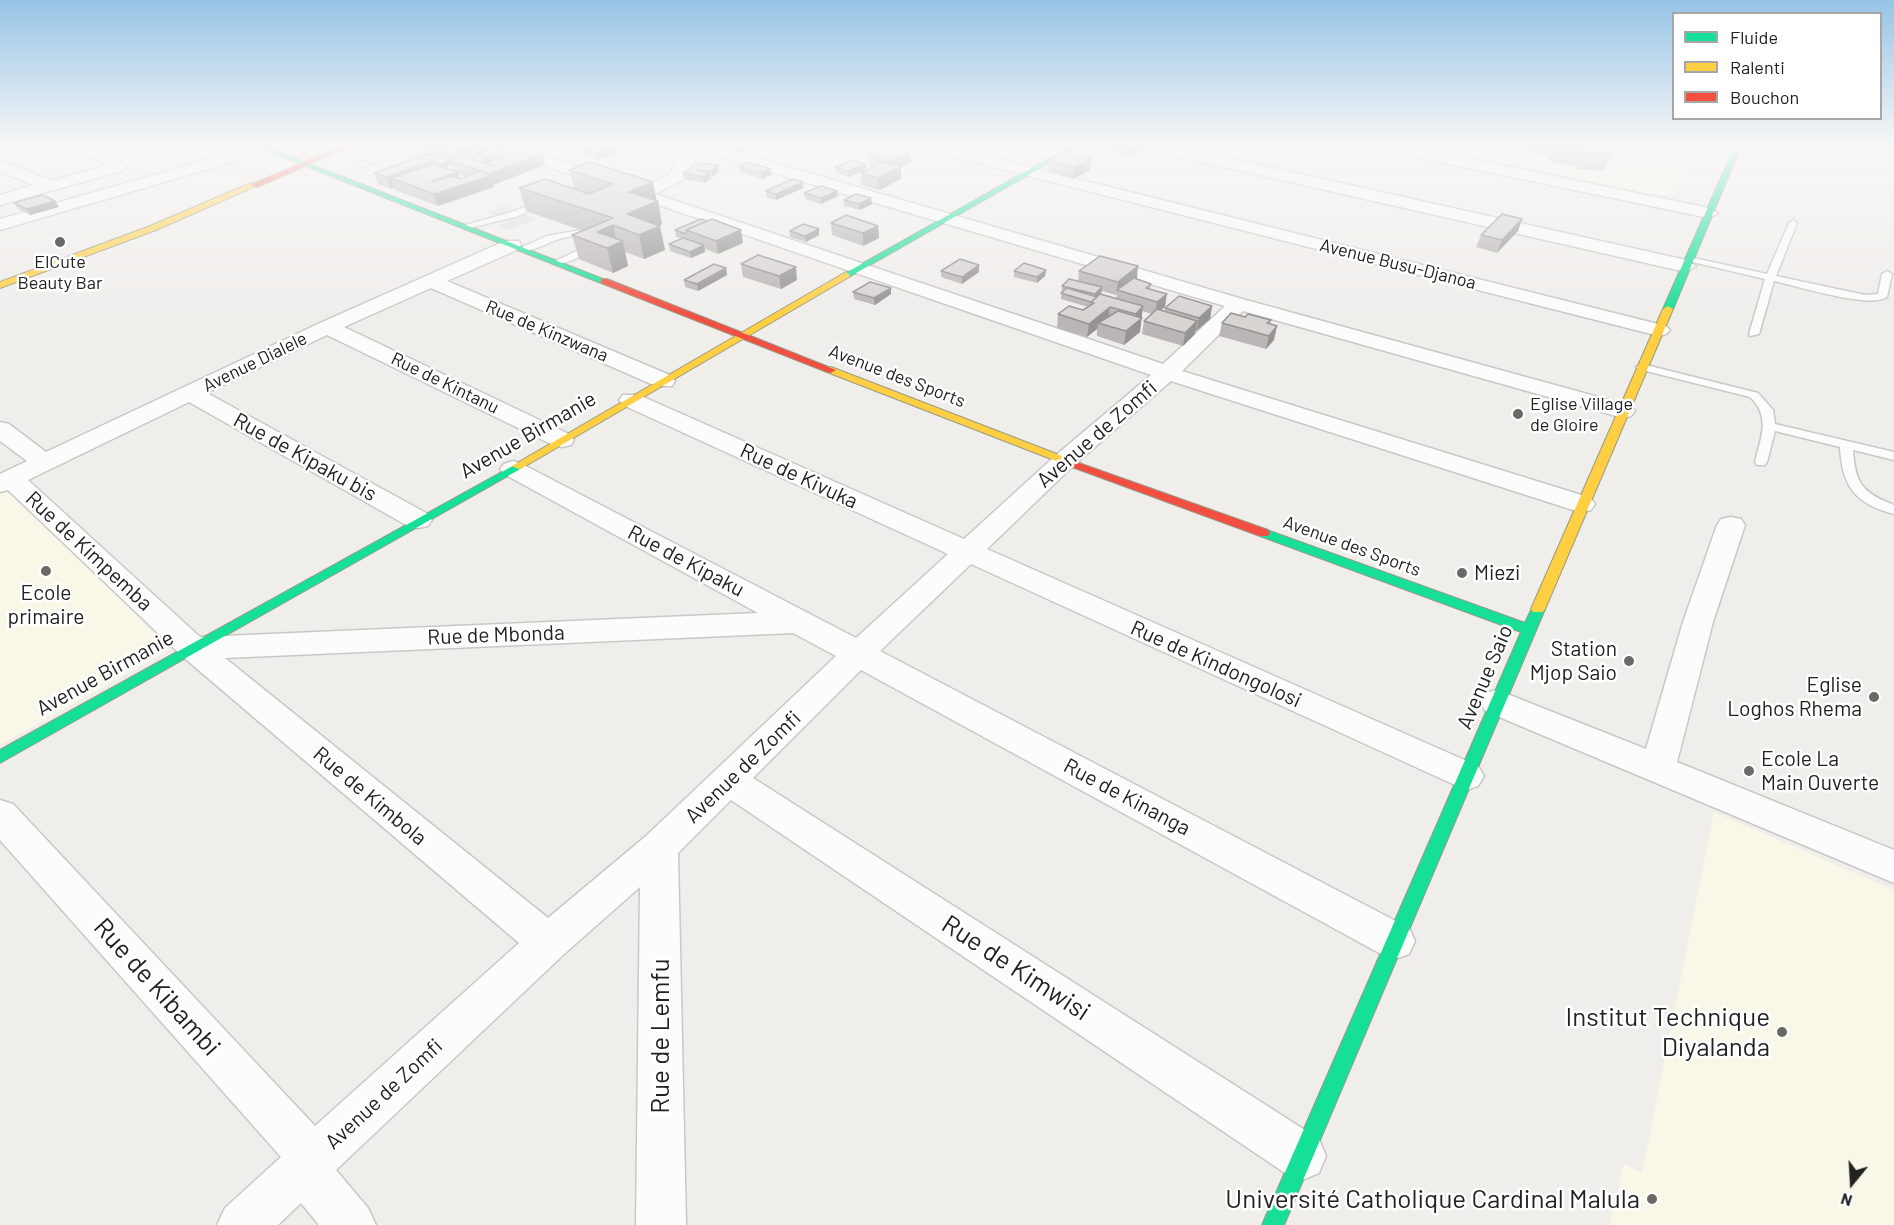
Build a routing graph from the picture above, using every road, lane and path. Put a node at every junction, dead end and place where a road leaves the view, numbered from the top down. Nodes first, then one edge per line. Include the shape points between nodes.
1 (73, 203) edge
2 (211, 203) edge
3 (408, 203) edge
4 (543, 203) edge
5 (668, 203) edge
6 (895, 203) edge
7 (975, 203) edge
8 (1153, 203) edge
9 (1415, 203) edge
10 (1662, 203) edge
11 (1713, 203) edge
12 (1709, 213) junction
13 (948, 219) junction
14 (1793, 223) dead end
15 (0, 225) edge
16 (466, 226) junction
17 (517, 247) junction
18 (558, 262) junction
19 (1687, 263) junction
20 (856, 269) junction
21 (1887, 274) dead end
22 (1770, 279) junction
23 (430, 280) junction
24 (0, 285) edge
25 (1239, 304) junction
26 (327, 327) junction
27 (1659, 330) junction
28 (1754, 334) dead end
29 (742, 335) junction
30 (1642, 367) junction
31 (1167, 373) junction
32 (664, 381) junction
33 (191, 394) junction
34 (631, 400) junction
35 (1623, 411) junction
36 (1768, 426) junction
37 (0, 429) edge
38 (562, 440) junction
39 (1846, 444) junction
40 (1894, 456) edge
41 (1064, 461) junction
42 (1761, 462) dead end
43 (45, 464) junction
44 (513, 469) junction
45 (6, 481) edge
46 (1582, 504) junction
47 (1894, 510) edge
48 (418, 520) junction
49 (1731, 525) dead end
50 (966, 552) junction
51 (800, 622) junction
52 (1528, 629) junction
53 (192, 648) junction
54 (859, 653) junction
55 (1497, 702) junction
56 (0, 757) edge
57 (1658, 769) junction
58 (1466, 776) junction
59 (730, 781) junction
60 (0, 815) edge
61 (659, 847) junction
62 (1894, 867) edge
63 (1395, 941) junction
64 (548, 943) junction
65 (1302, 1156) junction
66 (308, 1164) junction
67 (242, 1225) edge
68 (351, 1225) edge
69 (661, 1225) edge
70 (1273, 1225) edge

1 - 15 street
2 - 24 street
3 - 16 street, Avenue des Sports
4 - 16 lane
5 - 20 street
6 - 13 street
7 - 13 street, Avenue Birmanie
8 - 27 street, Avenue Busu-Djanoa
9 - 19 street
10 - 12 street
11 - 12 street, Avenue Saio
12 - 19 street, Avenue Saio
13 - 20 street, Avenue Birmanie
13 - 25 street
14 - 22 lane
16 - 17 street, Avenue des Sports
17 - 18 street, Avenue des Sports
17 - 18 lane via 567,234 585,235 597,241
17 - 23 street, Avenue Dialele
18 - 29 street, Avenue des Sports
19 - 22 lane
19 - 27 street, Avenue Saio
20 - 29 street, Avenue Birmanie
20 - 31 street
21 - 22 lane via 1882,297 1865,298
22 - 28 lane
23 - 26 street, Avenue Dialele
23 - 32 street, Rue de Kinzwana
25 - 31 street, Avenue de Zomfi
25 - 35 street
26 - 33 street, Avenue Dialele
26 - 38 street, Rue de Kintanu
27 - 30 street, Avenue Saio
29 - 32 street, Avenue Birmanie
29 - 41 street, Avenue des Sports
30 - 35 street, Avenue Saio
30 - 36 lane via 1754,395 1771,414
31 - 41 street, Avenue de Zomfi
31 - 46 street
32 - 34 street, Avenue Birmanie
33 - 43 street, Avenue Dialele
33 - 48 street, Rue de Kipaku bis
34 - 38 street, Avenue Birmanie
34 - 50 street, Rue de Kivuka
35 - 46 street, Avenue Saio
36 - 39 lane
36 - 42 lane
37 - 43 street, Rue de Kimpemba
38 - 44 street, Avenue Birmanie
39 - 40 lane
39 - 47 lane via 1847,476 1857,491
41 - 50 street, Avenue de Zomfi
41 - 52 street, Avenue des Sports
43 - 45 street, Avenue Dialele
44 - 48 street, Avenue Birmanie
44 - 51 street, Rue de Kipaku
45 - 53 street, Rue de Kimpemba
46 - 52 street, Avenue Saio
48 - 53 street, Avenue Birmanie
49 - 57 street via 1698,622
50 - 54 street, Avenue de Zomfi
50 - 58 street, Rue de Kindongolosi
51 - 53 street, Rue de Mbonda
51 - 54 street, Rue de Kipaku
52 - 55 street, Avenue Saio
53 - 56 street, Avenue Birmanie
53 - 64 street, Rue de Kimbola
54 - 59 street, Avenue de Zomfi
54 - 63 street, Rue de Kinanga
55 - 57 street
55 - 58 street, Avenue Saio
57 - 62 street
58 - 63 street, Avenue Saio
59 - 61 street, Avenue de Zomfi
59 - 65 street, Rue de Kimwisi
60 - 66 street, Rue de Kibambi
61 - 64 street, Avenue de Zomfi
61 - 69 street, Rue de Lemfu
63 - 65 street, Avenue Saio
64 - 66 street, Avenue de Zomfi
65 - 70 street, Avenue Saio
66 - 67 street, Avenue de Zomfi
66 - 68 street, Rue de Kibambi

